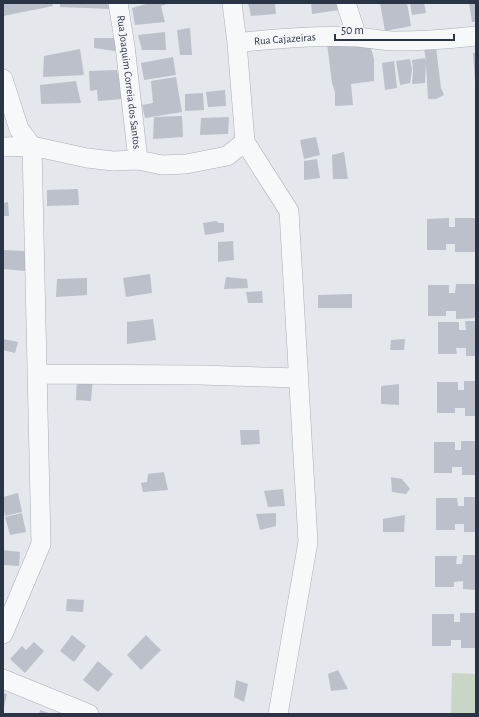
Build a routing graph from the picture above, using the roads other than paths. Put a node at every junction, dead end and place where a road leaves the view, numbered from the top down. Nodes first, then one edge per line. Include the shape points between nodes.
1 (118, 3) edge
2 (232, 3) edge
3 (346, 3) edge
4 (476, 36) edge
5 (357, 38) junction
6 (237, 43) junction
7 (4, 90) edge
8 (245, 142) junction
9 (32, 146) junction
10 (3, 147) edge
11 (138, 160) junction
12 (37, 374) junction
13 (298, 378) junction
14 (3, 634) edge
15 (3, 679) edge
16 (89, 714) edge
17 (278, 714) edge

1 - 11 street, Rua Joaquim Correia dos Santos
2 - 6 street
3 - 5 street
4 - 5 street, Rua Cajazeiras via 394,41
5 - 6 street, Rua Cajazeiras via 271,38
6 - 8 street
7 - 9 street via 19,129
8 - 11 street via 227,156 186,164 162,165
8 - 13 street via 289,211
9 - 10 street
9 - 11 street via 87,158
9 - 12 street
12 - 13 street
12 - 14 street via 41,544
13 - 17 street via 308,542
15 - 16 street

